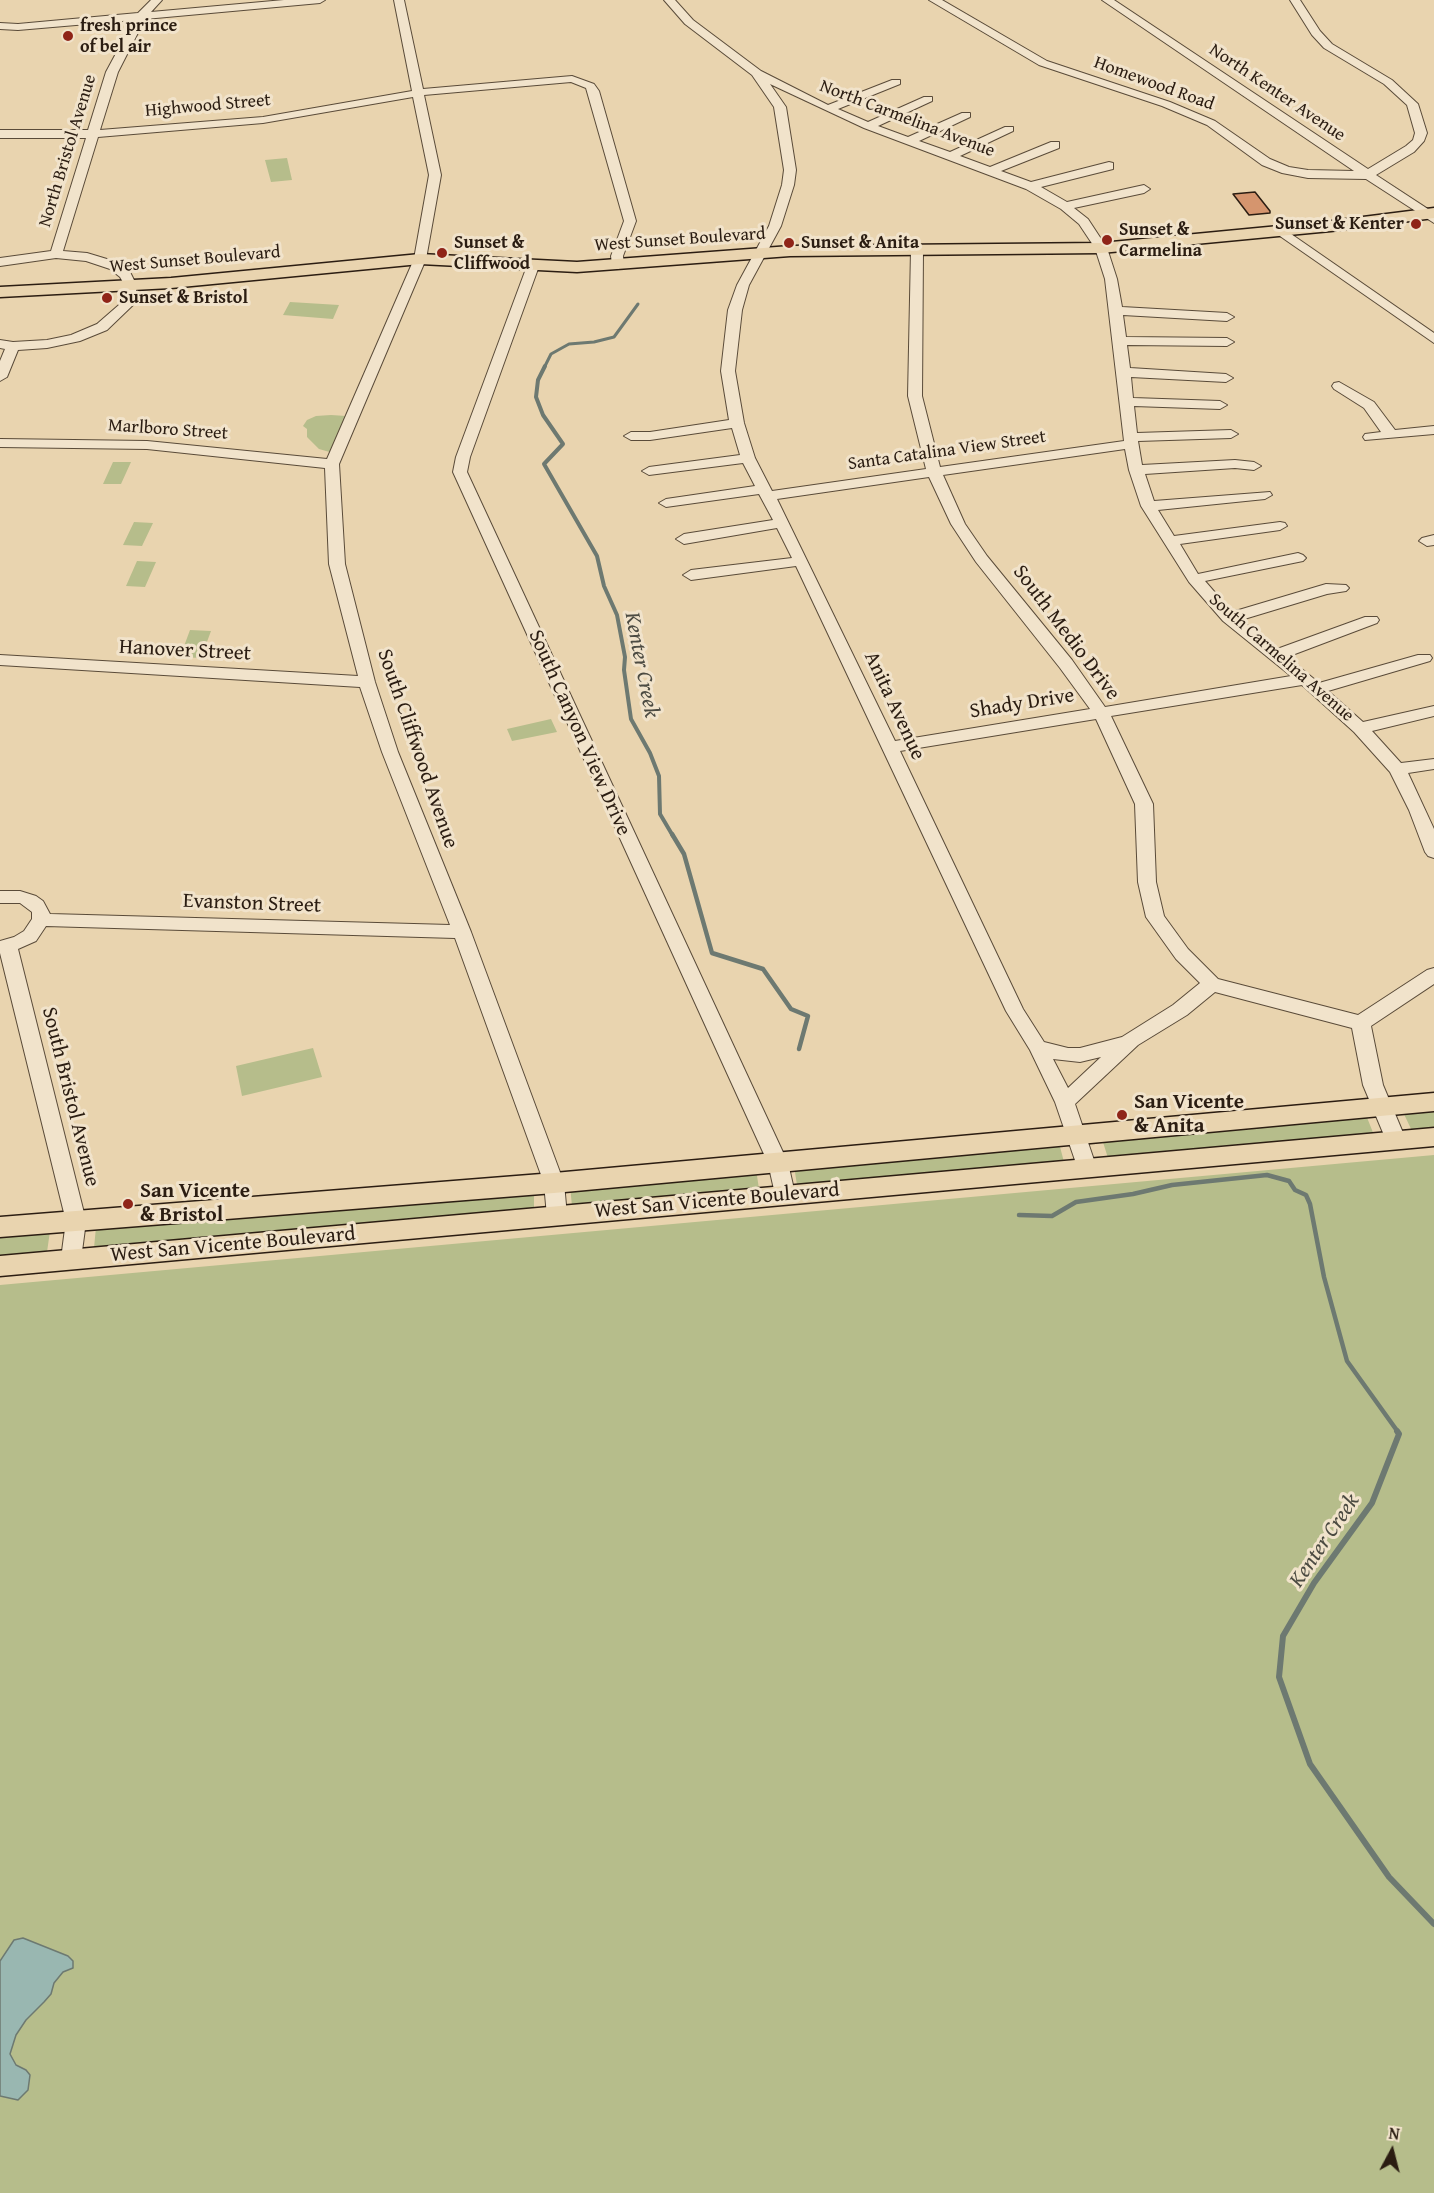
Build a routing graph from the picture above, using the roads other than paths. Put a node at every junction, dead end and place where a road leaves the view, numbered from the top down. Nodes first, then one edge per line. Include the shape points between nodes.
1 (157, 0) edge
2 (320, 0) edge
3 (399, 0) edge
4 (669, 0) edge
5 (934, 0) edge
6 (1107, 0) edge
7 (1295, 0) edge
8 (142, 15) junction
9 (0, 26) edge
10 (757, 73) junction
11 (896, 82) dead end
12 (417, 94) junction
13 (928, 99) dead end
14 (824, 107) junction
15 (789, 109) junction
16 (966, 115) dead end
17 (868, 126) junction
18 (1009, 129) dead end
19 (0, 134) edge
20 (91, 134) junction
21 (908, 141) junction
22 (1055, 145) dead end
23 (951, 156) junction
24 (1109, 166) dead end
25 (991, 171) junction
26 (1367, 175) junction
27 (1030, 186) junction
28 (1144, 189) dead end
29 (1065, 206) junction
30 (1432, 216) edge
31 (1281, 231) junction
32 (1101, 249) junction
33 (917, 250) junction
34 (56, 254) junction
35 (760, 254) junction
36 (420, 259) junction
37 (0, 262) edge
38 (618, 265) junction
39 (533, 266) junction
40 (131, 286) junction
41 (0, 292) edge
42 (1115, 311) junction
43 (1227, 317) dead end
44 (1434, 339) edge
45 (1119, 340) junction
46 (1227, 342) dead end
47 (7, 345) edge
48 (1124, 372) junction
49 (0, 377) edge
50 (1226, 378) dead end
51 (1339, 386) dead end
52 (1125, 402) junction
53 (1220, 405) dead end
54 (737, 423) junction
55 (1434, 430) edge
56 (1231, 434) dead end
57 (1391, 435) junction
58 (631, 436) dead end
59 (1370, 437) dead end
60 (1131, 440) junction
61 (0, 443) edge
62 (748, 458) junction
63 (332, 464) junction
64 (1254, 466) dead end
65 (1136, 470) junction
66 (649, 471) dead end
67 (934, 472) junction
68 (766, 493) junction
69 (1265, 495) dead end
70 (666, 503) dead end
71 (1148, 506) junction
72 (782, 523) junction
73 (1280, 526) dead end
74 (684, 539) dead end
75 (1169, 541) junction
76 (1298, 558) dead end
77 (801, 561) junction
78 (691, 575) dead end
79 (1194, 579) junction
80 (1341, 588) dead end
81 (1229, 618) junction
82 (1371, 620) dead end
83 (1276, 655) junction
84 (1424, 658) dead end
85 (0, 660) edge
86 (367, 682) junction
87 (1311, 684) junction
88 (1434, 711) edge
89 (1102, 714) junction
90 (1360, 728) junction
91 (888, 748) junction
92 (1434, 764) edge
93 (1397, 769) junction
94 (1426, 810) edge
95 (1434, 852) edge
96 (0, 897) edge
97 (41, 920) junction
98 (462, 932) junction
99 (4, 947) edge
100 (1434, 975) edge
101 (1212, 984) junction
102 (1361, 1023) junction
103 (1131, 1040) junction
104 (1038, 1048) junction
105 (1065, 1102) junction
106 (1434, 1102) edge
107 (1383, 1106) junction
108 (1077, 1136) junction
109 (1434, 1137) edge
110 (1396, 1140) junction
111 (778, 1163) junction
112 (1086, 1166) junction
113 (554, 1183) junction
114 (785, 1194) junction
115 (557, 1216) junction
116 (76, 1221) junction
117 (0, 1227) edge
118 (71, 1259) junction
119 (0, 1266) edge

1 - 8 street, North Bristol Avenue
2 - 8 street
3 - 12 street, South Cliffwood Avenue
4 - 10 street, North Carmelina Avenue via 689,22
5 - 26 street, Homewood Road via 1042,63 1211,123 1266,162 1308,174
6 - 26 street, North Kenter Avenue
7 - 26 street via 1328,46 1388,81 1412,104 1421,133 1418,141
8 - 9 street
8 - 20 street, North Bristol Avenue via 112,72
10 - 14 street, North Carmelina Avenue
10 - 15 street
11 - 14 street
12 - 20 street, Highwood Street via 263,120
12 - 36 street, South Cliffwood Avenue via 435,175
12 - 38 street, Highwood Street via 562,79 590,86 630,221 617,256
13 - 17 street
14 - 15 street
14 - 17 street, North Carmelina Avenue
15 - 35 street, Anita Avenue via 788,185 775,226
16 - 21 street
17 - 21 street, North Carmelina Avenue
18 - 23 street
19 - 20 street, Highwood Street
20 - 34 street, North Bristol Avenue
21 - 23 street, North Carmelina Avenue
22 - 25 street
23 - 25 street, North Carmelina Avenue
24 - 27 street
25 - 27 street, North Carmelina Avenue
26 - 30 street, North Kenter Avenue
27 - 29 street, North Carmelina Avenue
28 - 29 street
29 - 32 street, North Carmelina Avenue via 1084,222
30 - 31 main road, West Sunset Boulevard
31 - 32 main road, West Sunset Boulevard
31 - 44 street
32 - 33 main road, West Sunset Boulevard
32 - 42 street, South Carmelina Avenue via 1111,279
33 - 35 main road, West Sunset Boulevard
33 - 67 street, South Medio Drive via 915,396
34 - 37 street
34 - 40 street via 104,261 125,275
35 - 38 main road, West Sunset Boulevard
35 - 54 street, Anita Avenue via 743,285 731,335 728,371
36 - 39 main road, West Sunset Boulevard
36 - 40 main road, West Sunset Boulevard
36 - 63 street, South Cliffwood Avenue
38 - 39 main road, West Sunset Boulevard
39 - 111 street, South Canyon View Drive via 460,472
40 - 41 main road, West Sunset Boulevard
40 - 47 street via 126,305 102,327 47,344
42 - 43 street
42 - 45 street, South Carmelina Avenue
45 - 46 street
45 - 48 street, South Carmelina Avenue
47 - 49 street
48 - 50 street
48 - 52 street, South Carmelina Avenue
51 - 57 street via 1369,405
52 - 53 street
52 - 60 street, South Carmelina Avenue
54 - 58 street
54 - 62 street, Anita Avenue
55 - 57 street
56 - 60 street, Santa Catalina View Street
57 - 59 street
60 - 65 street, South Carmelina Avenue
60 - 67 street, Santa Catalina View Street
61 - 63 street, Marlboro Street via 147,445
62 - 66 street
62 - 68 street, Anita Avenue
63 - 86 street, South Cliffwood Avenue via 337,564
64 - 65 street
65 - 71 street, South Carmelina Avenue
67 - 68 street, Santa Catalina View Street
67 - 89 street, South Medio Drive via 958,524 981,559
68 - 70 street, Santa Catalina View Street
68 - 72 street, Anita Avenue
69 - 71 street
71 - 75 street, South Carmelina Avenue
72 - 74 street
72 - 77 street, Anita Avenue
73 - 75 street
75 - 79 street, South Carmelina Avenue
76 - 79 street
77 - 78 street
77 - 91 street, Anita Avenue
79 - 81 street, South Carmelina Avenue
80 - 81 street
81 - 83 street, South Carmelina Avenue
82 - 83 street
83 - 87 street, South Carmelina Avenue
84 - 87 street, Shady Drive
85 - 86 street, Hanover Street
86 - 98 street, South Cliffwood Avenue via 390,752
87 - 89 street, Shady Drive
87 - 90 street, South Carmelina Avenue
88 - 90 street
89 - 91 street, Shady Drive
89 - 101 street, South Medio Drive via 1144,804 1147,882 1155,917 1182,954
90 - 93 street, South Carmelina Avenue
91 - 104 street, Anita Avenue via 1015,1011
92 - 93 street
93 - 94 street, South Carmelina Avenue
94 - 95 street, South Carmelina Avenue
96 - 97 street via 30,900 41,912
97 - 98 street, Evanston Street
97 - 99 street via 30,936
98 - 113 street, South Cliffwood Avenue
99 - 116 street, South Bristol Avenue
100 - 102 street
101 - 102 street
101 - 103 street via 1180,1010
102 - 107 street via 1373,1085
103 - 104 street via 1080,1055
103 - 105 street
104 - 105 street, Anita Avenue
105 - 108 street, Anita Avenue
106 - 107 main road, West San Vicente Boulevard
107 - 108 main road, West San Vicente Boulevard
107 - 110 street
108 - 111 main road, West San Vicente Boulevard
108 - 112 street, Anita Avenue
109 - 110 main road, West San Vicente Boulevard
110 - 112 main road, West San Vicente Boulevard
111 - 113 main road, West San Vicente Boulevard
111 - 114 street, South Canyon View Drive
112 - 114 main road, West San Vicente Boulevard
113 - 115 street, South Cliffwood Avenue
113 - 116 main road, West San Vicente Boulevard
114 - 115 main road, West San Vicente Boulevard
115 - 118 main road, West San Vicente Boulevard
116 - 117 main road, West San Vicente Boulevard
116 - 118 street, South Bristol Avenue
118 - 119 main road, West San Vicente Boulevard

